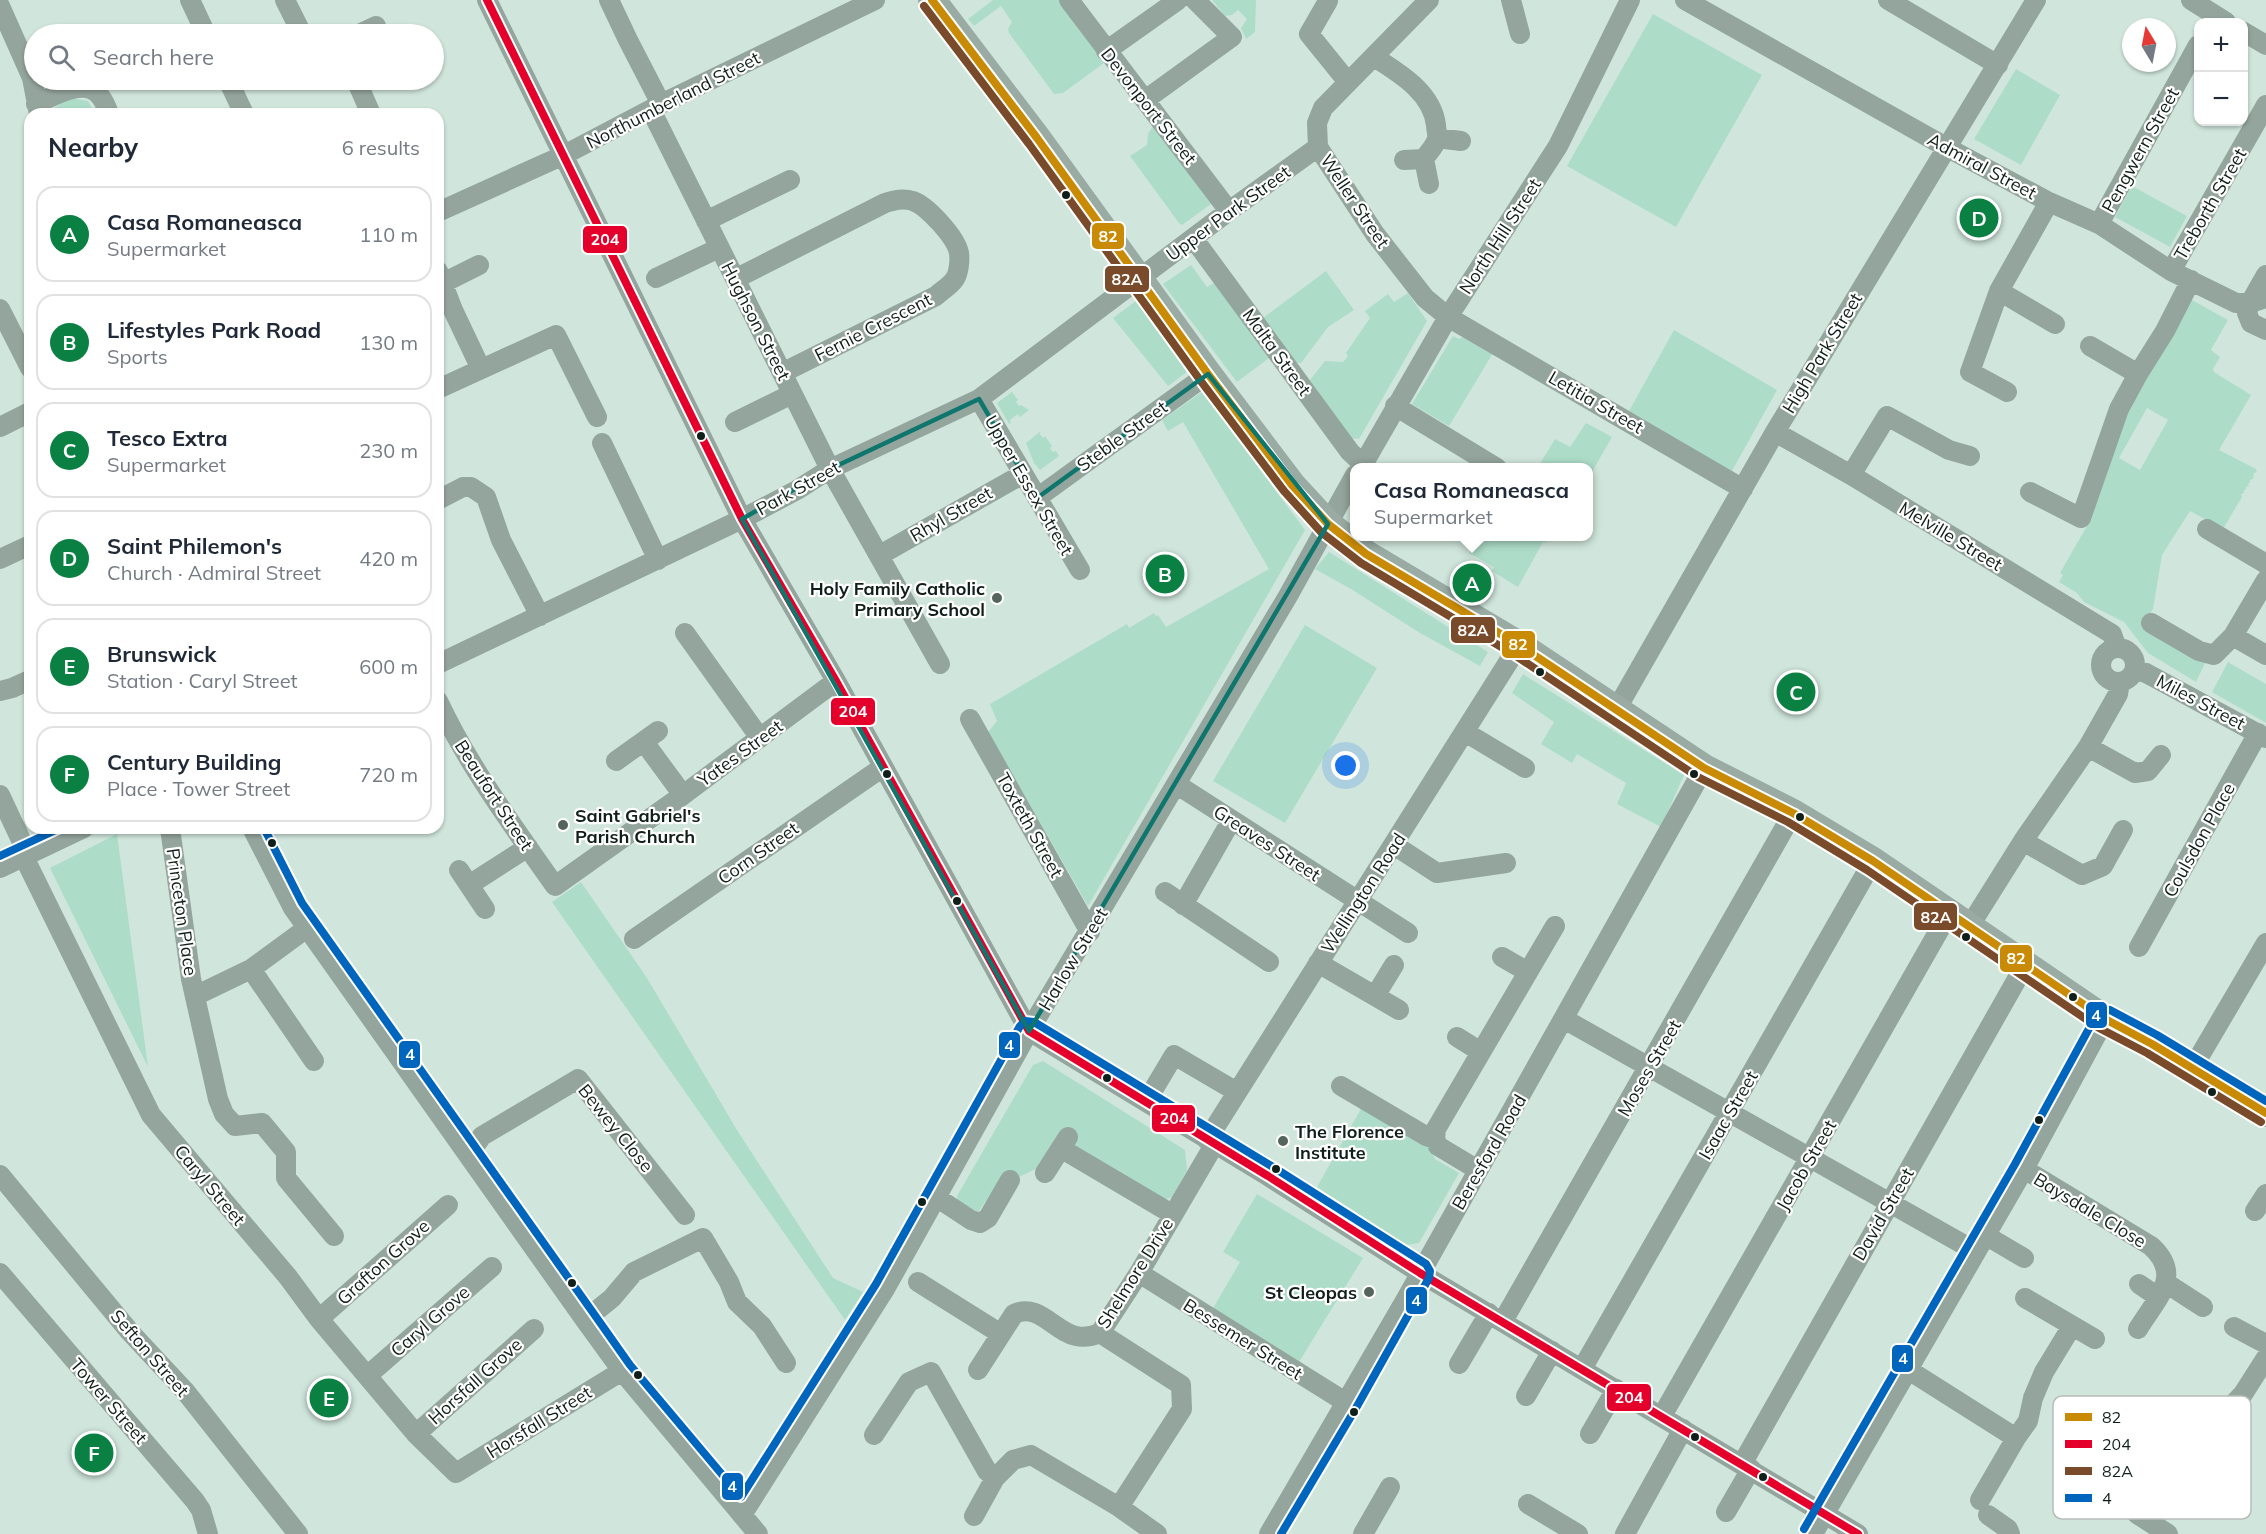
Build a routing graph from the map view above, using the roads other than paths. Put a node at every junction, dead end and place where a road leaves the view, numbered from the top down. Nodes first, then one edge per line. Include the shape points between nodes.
1 (190, 0) edge
2 (285, 0) edge
3 (487, 0) edge
4 (609, 0) edge
5 (875, 0) edge
6 (932, 0) edge
7 (1069, 0) edge
8 (1178, 0) edge
9 (1195, 0) edge
10 (1429, 0) edge
11 (1511, 0) edge
12 (1630, 0) edge
13 (1685, 0) edge
14 (1888, 0) edge
15 (2036, 0) edge
16 (2191, 0) edge
17 (1328, 2) dead end
18 (0, 6) edge
19 (2214, 18) edge
20 (201, 24) edge
21 (297, 24) edge
22 (1520, 34) dead end
23 (2248, 34) edge
24 (2266, 45) edge
25 (1106, 51) junction
26 (2194, 54) edge
27 (1374, 57) junction
28 (24, 60) edge
29 (1998, 65) junction
30 (1347, 81) junction
31 (34, 90) edge
32 (70, 90) edge
33 (93, 90) edge
34 (236, 90) edge
35 (360, 90) edge
36 (1144, 100) junction
37 (2266, 105) edge
38 (656, 107) junction
39 (38, 108) edge
40 (40, 108) edge
41 (106, 108) edge
42 (242, 108) edge
43 (368, 108) edge
44 (1437, 138) junction
45 (1461, 141) dead end
46 (1318, 147) junction
47 (1946, 147) junction
48 (564, 155) junction
49 (1424, 159) junction
50 (1404, 160) dead end
51 (790, 180) dead end
52 (1429, 184) dead end
53 (2049, 202) junction
54 (444, 209) edge
55 (1229, 211) junction
56 (706, 221) junction
57 (2099, 224) junction
58 (1193, 238) junction
59 (719, 248) junction
60 (479, 265) dead end
61 (2171, 271) junction
62 (2266, 275) edge
63 (444, 276) edge
64 (656, 278) dead end
65 (735, 279) junction
66 (1138, 280) junction
67 (2191, 280) junction
68 (444, 287) edge
69 (1999, 291) junction
70 (2258, 300) edge
71 (0, 309) edge
72 (1448, 316) junction
73 (2055, 324) dead end
74 (2266, 330) edge
75 (2090, 346) dead end
76 (24, 356) edge
77 (481, 369) junction
78 (782, 373) junction
79 (1208, 374) junction
80 (2138, 374) junction
81 (444, 386) edge
82 (2007, 392) dead end
83 (792, 394) junction
84 (979, 399) junction
85 (1395, 406) junction
86 (24, 415) edge
87 (597, 417) dead end
88 (735, 422) dead end
89 (0, 427) edge
90 (1775, 432) junction
91 (603, 443) dead end
92 (1970, 456) dead end
93 (1356, 463) edge
94 (1362, 463) edge
95 (1489, 463) edge
96 (830, 469) junction
97 (1023, 474) junction
98 (1851, 475) junction
99 (1350, 485) edge
100 (1743, 489) junction
101 (2030, 492) dead end
102 (444, 497) edge
103 (1037, 498) junction
104 (742, 519) junction
105 (1328, 524) junction
106 (2207, 529) dead end
107 (24, 548) edge
108 (880, 555) junction
109 (0, 559) edge
110 (658, 560) junction
111 (2266, 564) edge
112 (1080, 570) dead end
113 (2266, 580) edge
114 (540, 616) junction
115 (2151, 623) dead end
116 (685, 633) dead end
117 (2233, 636) junction
118 (1519, 645) junction
119 (2117, 648) junction
120 (2266, 655) edge
121 (444, 661) edge
122 (940, 664) dead end
123 (2135, 670) junction
124 (836, 681) junction
125 (24, 683) edge
126 (2120, 683) junction
127 (0, 691) edge
128 (1616, 710) junction
129 (444, 714) edge
130 (970, 718) dead end
131 (1465, 732) junction
132 (2262, 735) edge
133 (760, 738) junction
134 (2088, 747) junction
135 (2161, 755) dead end
136 (616, 761) dead end
137 (883, 767) junction
138 (1525, 768) dead end
139 (1704, 768) junction
140 (1176, 784) junction
141 (0, 795) edge
142 (683, 795) junction
143 (1793, 813) junction
144 (1231, 821) junction
145 (2123, 830) dead end
146 (72, 834) edge
147 (172, 834) edge
148 (255, 834) edge
149 (2023, 841) junction
150 (1394, 844) junction
151 (528, 847) junction
152 (26, 856) junction
153 (1873, 861) junction
154 (1506, 863) dead end
155 (0, 868) edge
156 (555, 886) joint
157 (1165, 892) dead end
158 (1358, 901) junction
159 (1183, 905) junction
160 (485, 909) dead end
161 (1959, 920) junction
162 (307, 928) junction
163 (1090, 932) junction
164 (1408, 933) dead end
165 (1554, 936) dead end
166 (634, 939) dead end
167 (2265, 946) edge
168 (2139, 947) dead end
169 (1502, 957) dead end
170 (1269, 962) dead end
171 (1318, 963) junction
172 (1394, 964) dead end
173 (2025, 965) junction
174 (251, 969) junction
175 (1528, 972) junction
176 (195, 996) junction
177 (1375, 996) junction
178 (1399, 1010) dead end
179 (1564, 1018) junction
180 (2105, 1018) junction
181 (1029, 1031) junction
182 (1457, 1037) dead end
183 (1481, 1052) junction
184 (314, 1061) dead end
185 (1650, 1067) junction
186 (2192, 1069) junction
187 (1341, 1086) dead end
188 (1237, 1092) junction
189 (1146, 1102) junction
190 (1730, 1112) junction
191 (2266, 1113) edge
192 (1435, 1139) junction
193 (1210, 1143) junction
194 (468, 1155) junction
195 (1810, 1157) junction
196 (2024, 1169) junction
197 (1478, 1170) junction
198 (1045, 1173) dead end
199 (0, 1175) edge
200 (1010, 1180) dead end
201 (2266, 1194) edge
202 (936, 1197) junction
203 (1890, 1202) junction
204 (448, 1205) dead end
205 (2255, 1211) dead end
206 (1172, 1214) junction
207 (685, 1215) dead end
208 (333, 1236) dead end
209 (1980, 1243) junction
210 (2024, 1258) dead end
211 (492, 1267) dead end
212 (0, 1273) edge
213 (1139, 1273) junction
214 (1420, 1273) junction
215 (918, 1282) dead end
216 (2139, 1284) dead end
217 (2162, 1290) junction
218 (2025, 1298) dead end
219 (2203, 1307) dead end
220 (1496, 1317) junction
221 (319, 1319) junction
222 (585, 1320) junction
223 (2072, 1326) junction
224 (2234, 1327) dead end
225 (534, 1329) dead end
226 (2138, 1329) dead end
227 (1100, 1333) junction
228 (1001, 1334) junction
229 (2095, 1339) dead end
230 (2266, 1344) edge
231 (1552, 1351) junction
232 (2266, 1358) edge
233 (777, 1359) dead end
234 (1459, 1364) dead end
235 (1582, 1369) junction
236 (1907, 1370) junction
237 (622, 1371) junction
238 (978, 1371) dead end
239 (367, 1376) junction
240 (1616, 1389) junction
241 (1526, 1396) dead end
242 (2241, 1396) edge
243 (1347, 1403) junction
244 (1662, 1416) junction
245 (1683, 1429) junction
246 (416, 1434) junction
247 (1590, 1434) dead end
248 (874, 1435) dead end
249 (2016, 1438) junction
250 (1747, 1466) junction
251 (456, 1473) joint
252 (995, 1478) junction
253 (1390, 1487) dead end
254 (1528, 1504) dead end
255 (1119, 1507) junction
256 (1726, 1512) dead end
257 (1826, 1513) junction
258 (742, 1515) junction
259 (975, 1516) dead end
260 (2145, 1519) edge
261 (1273, 1533) edge
262 (208, 1534) edge
263 (297, 1534) edge
264 (758, 1534) edge
265 (1157, 1534) edge
266 (1363, 1534) edge
267 (1578, 1534) edge
268 (1625, 1534) edge
269 (1813, 1534) edge
270 (1858, 1534) edge
271 (2010, 1534) edge
272 (2168, 1534) edge

1 - 20 street
2 - 21 street
3 - 48 street
4 - 38 street, Hughson Street
5 - 38 street, Northumberland Street
6 - 66 highway
7 - 25 street, Devonport Street
8 - 25 street
9 - 36 street via 1233,28
10 - 27 street, Weller Street
11 - 22 street
12 - 72 street, North Hill Street via 1558,146
13 - 47 street, Admiral Street
14 - 29 street
15 - 29 street, High Park Street
16 - 19 street
17 - 30 street via 1309,34
18 - 28 street
23 - 24 street
25 - 36 street, Devonport Street
26 - 57 street, Pengwern Street
27 - 30 street, Weller Street
27 - 44 street via 1401,74 1426,100 1435,118
29 - 47 street, High Park Street
30 - 46 street, Weller Street via 1323,108 1317,123
31 - 39 street
32 - 40 street
33 - 41 street
34 - 42 street
35 - 43 street
36 - 55 street, Devonport Street
37 - 61 street, Treborth Street
38 - 48 street, Northumberland Street
38 - 56 street, Hughson Street
44 - 45 street
44 - 49 street
46 - 55 street, Upper Park Street
46 - 72 street, Weller Street via 1375,234 1425,298
47 - 53 street, Admiral Street
47 - 90 street, High Park Street
48 - 54 street, Northumberland Street
48 - 104 street
49 - 50 street
49 - 52 street
51 - 56 street
53 - 57 street, Admiral Street
53 - 69 street
55 - 58 street, Upper Park Street
56 - 59 street, Hughson Street
57 - 61 street, Admiral Street
58 - 66 street, Upper Park Street
58 - 93 street, Malta Street
59 - 64 street, Hughson Street
59 - 65 street, Hughson Street
60 - 63 street
61 - 67 street, Admiral Street
62 - 70 street
65 - 78 street, Hughson Street
65 - 78 street, Fernie Crescent via 899,199 914,201 927,209 953,239 959,252 958,268 954,280 936,296
66 - 79 highway
66 - 84 street, Park Street
67 - 70 street, Admiral Street via 2236,303
67 - 80 street
68 - 77 street
69 - 73 street
69 - 82 street via 1970,372
70 - 74 street via 2247,313 2251,323
71 - 76 street
72 - 85 street, North Hill Street
72 - 100 street, Letitia Street
75 - 80 street
77 - 81 street
77 - 87 street via 556,335
78 - 83 street, Hughson Street
79 - 103 street, Steble Street
79 - 105 highway via 1292,485
80 - 101 street via 2119,409 2081,518
83 - 88 street, Hughson Street
83 - 96 street, Hughson Street
84 - 96 street, Park Street
84 - 97 street, Upper Essex Street
85 - 94 street, North Hill Street
85 - 95 street
86 - 89 street
90 - 98 street, Melville Street
90 - 100 street, High Park Street
91 - 110 street
92 - 98 street via 1949,450 1887,416
96 - 104 street, Park Street
96 - 108 street
97 - 103 street, Upper Essex Street
97 - 108 street, Rhyl Street
98 - 119 street, Melville Street via 2112,634
99 - 105 street, North Hill Street
100 - 128 street, High Park Street
102 - 114 street via 471,487 486,497 501,540
103 - 112 street, Upper Essex Street
104 - 110 street, Park Street
104 - 124 street
105 - 118 highway via 1366,554
105 - 140 street, Harlow Street
106 - 111 street
107 - 109 street
108 - 122 street
110 - 114 street, Park Street
113 - 117 street
114 - 121 street, Park Street
115 - 117 street via 2199,651 2214,655
116 - 133 street
117 - 120 street
118 - 128 highway
118 - 131 street, Wellington Road
119 - 123 street, Melville Street via 2133,655
119 - 126 street via 2106,653 2101,667 2108,680
123 - 126 street via 2131,678
123 - 132 street, Miles Street
124 - 133 street, Yates Street
124 - 137 street
125 - 127 street
126 - 134 street via 2118,694
128 - 139 highway
129 - 151 street, Beaufort Street
130 - 163 street, Toxteth Street
131 - 138 street
131 - 150 street, Wellington Road
132 - 168 street, Coulsdon Place
133 - 142 street, Yates Street
134 - 135 street via 2135,773 2148,771
134 - 149 street
136 - 142 street via 651,737
137 - 166 street, Corn Street
137 - 181 street
139 - 143 highway
139 - 179 street, Beresford Road
140 - 144 street, Greaves Street
140 - 163 street, Harlow Street
141 - 152 street, Caryl Street
142 - 156 street, Yates Street
143 - 153 highway
143 - 185 street, Moses Street
144 - 158 street, Greaves Street
144 - 159 street
145 - 149 street via 2103,866 2082,875
146 - 152 street
147 - 176 street, Princeton Place
148 - 162 street
149 - 161 street
150 - 154 street via 1437,873
150 - 158 street, Wellington Road
151 - 156 street, Beaufort Street
151 - 160 street via 464,878
152 - 155 street
152 - 221 street, Caryl Street via 151,1115
153 - 161 highway
153 - 190 street, Isaac Street
157 - 159 street
158 - 164 street, Greaves Street
158 - 171 street, Wellington Road
159 - 170 street
161 - 173 highway
161 - 195 street, Jacob Street
162 - 174 street, Princeton Place
162 - 194 street
163 - 181 street, Harlow Street
165 - 175 street
167 - 186 street
169 - 175 street
171 - 177 street
171 - 188 street, Wellington Road
172 - 177 street
173 - 180 highway
173 - 203 street, David Street
174 - 176 street, Princeton Place
174 - 184 street
175 - 183 street
176 - 208 street, Princeton Place via 224,1114 234,1126 262,1123 286,1152 286,1178
177 - 178 street
179 - 185 street
179 - 197 street, Beresford Road
180 - 186 highway
180 - 196 street
181 - 189 street
181 - 202 street, Harlow Street
182 - 183 street
183 - 192 street via 1436,1129
185 - 190 street
185 - 220 street, Moses Street
186 - 191 highway
187 - 192 street
188 - 189 street via 1174,1055
188 - 193 street, Wellington Road
189 - 193 street
190 - 195 street
190 - 235 street, Isaac Street
192 - 197 street via 1445,1152
193 - 206 street, Shelmore Drive
193 - 214 street
194 - 207 street, Bewey Close via 482,1136 578,1079 664,1202
194 - 222 street
195 - 203 street
195 - 244 street, Jacob Street
196 - 209 street
196 - 217 street, Baysdale Close via 2151,1246 2168,1271
197 - 214 street, Beresford Road
198 - 206 street via 1065,1142
199 - 263 street, Sefton Street via 184,1391
200 - 202 street via 988,1218 980,1222
201 - 205 street
202 - 258 street, Harlow Street via 885,1289
203 - 209 street
203 - 250 street, David Street
204 - 221 street, Grafton Grove
206 - 213 street, Shelmore Drive
209 - 210 street
209 - 236 street
211 - 239 street, Caryl Grove
212 - 262 street, Tower Street via 185,1489 201,1510
213 - 227 street, Shelmore Drive
213 - 243 street, Bessemer Street
214 - 220 street
214 - 243 street, Beresford Road
215 - 228 street
216 - 217 street
217 - 219 street
217 - 226 street
218 - 223 street
220 - 231 street
220 - 234 street, Moses Street
221 - 239 street, Caryl Street
222 - 233 street via 612,1298 634,1272 703,1238 737,1302 762,1326
222 - 237 street
223 - 229 street
223 - 249 street via 2043,1372 2028,1421
224 - 230 street
225 - 246 street, Horsfall Grove
227 - 228 street, Shelmore Drive via 1073,1336 1026,1310 1014,1314
227 - 255 street via 1181,1385 1182,1409
228 - 238 street, Shelmore Drive
231 - 235 street
231 - 241 street
232 - 242 street
235 - 240 street
236 - 249 street
236 - 257 street
237 - 251 street, Horsfall Street
237 - 258 street
239 - 246 street, Caryl Street
240 - 244 street
240 - 247 street
243 - 261 street, Beresford Road
244 - 245 street
245 - 250 street
245 - 268 street
246 - 251 street, Caryl Street
248 - 252 street via 909,1382 931,1372 987,1471
249 - 271 street via 1984,1508
250 - 256 street, David Street
250 - 257 street
252 - 255 street via 1013,1460 1031,1455
252 - 259 street
253 - 266 street
254 - 267 street
255 - 265 street
257 - 269 street
257 - 270 street
258 - 264 street
260 - 272 street

